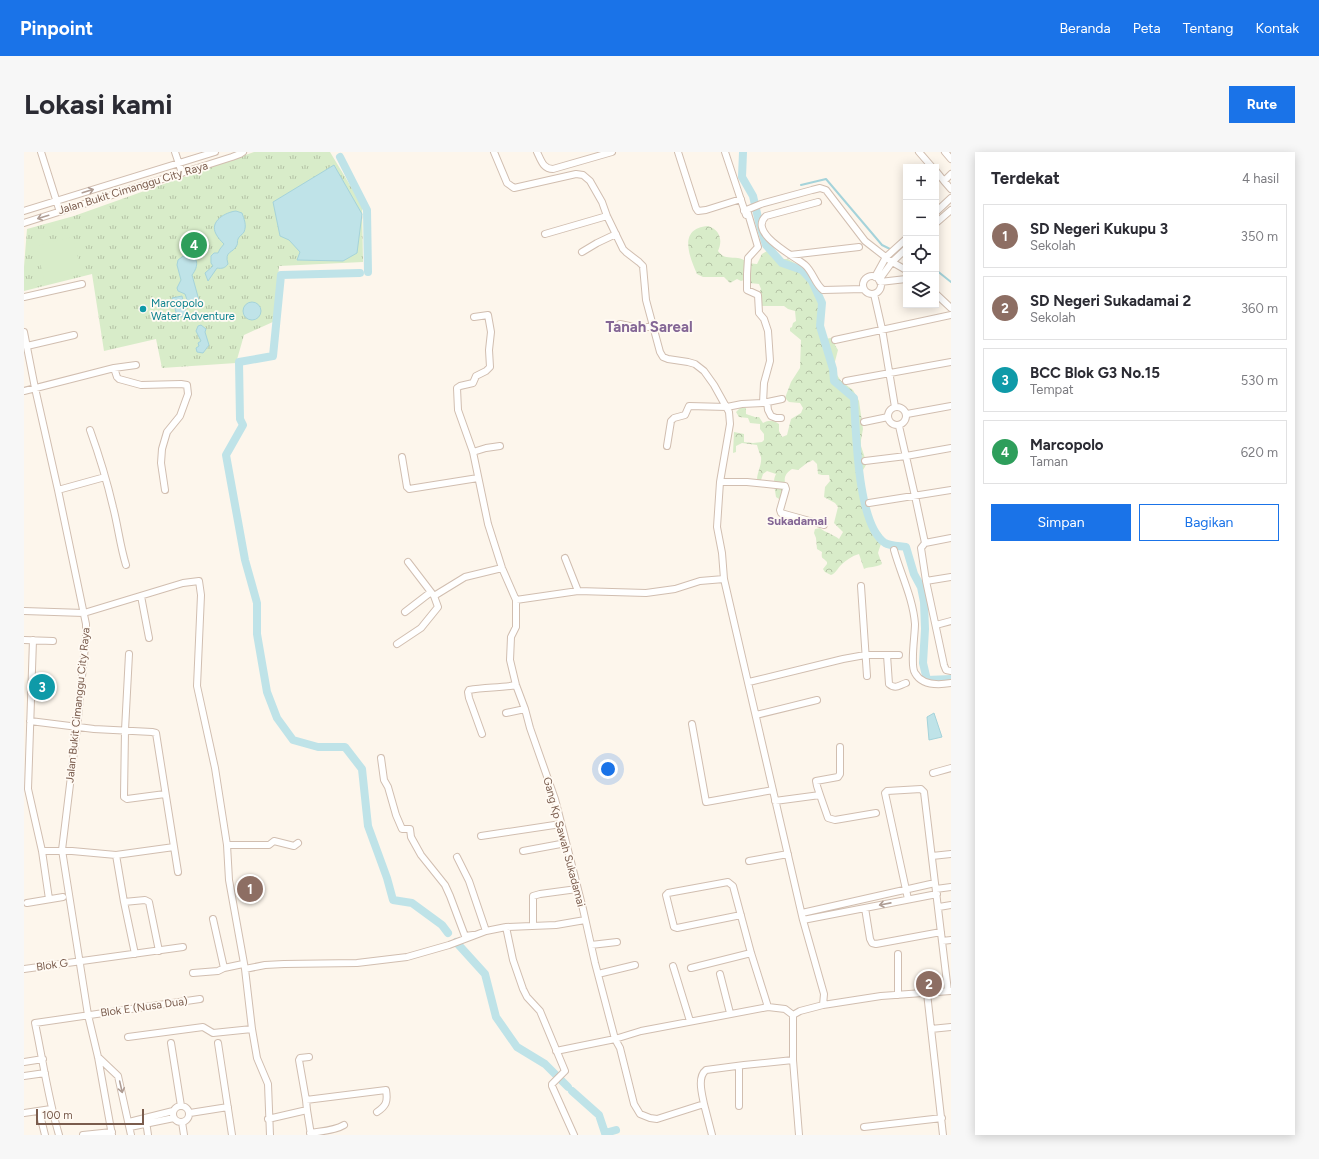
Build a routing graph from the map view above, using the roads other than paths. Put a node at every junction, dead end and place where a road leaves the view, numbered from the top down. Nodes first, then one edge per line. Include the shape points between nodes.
1 (41, 152) edge
2 (175, 152) edge
3 (215, 152) edge
4 (494, 152) edge
5 (537, 152) edge
6 (612, 152) edge
7 (678, 152) edge
8 (725, 152) edge
9 (919, 152) edge
10 (945, 152) edge
11 (241, 153) edge
12 (951, 158) edge
13 (179, 163) junction
14 (929, 164) edge
15 (182, 173) junction
16 (951, 174) edge
17 (939, 175) edge
18 (944, 181) junction
19 (951, 189) edge
20 (741, 198) junction
21 (951, 198) edge
22 (56, 201) junction
23 (818, 202) dead end
24 (939, 209) edge
25 (746, 210) junction
26 (951, 210) edge
27 (24, 211) edge
28 (60, 212) junction
29 (607, 216) junction
30 (939, 220) edge
31 (24, 223) edge
32 (748, 224) dead end
33 (545, 234) dead end
34 (616, 234) junction
35 (903, 243) edge
36 (859, 247) dead end
37 (903, 251) edge
38 (582, 252) dead end
39 (790, 255) junction
40 (889, 260) junction
41 (903, 268) edge
42 (903, 279) edge
43 (878, 280) junction
44 (82, 284) dead end
45 (864, 289) junction
46 (874, 294) junction
47 (24, 297) edge
48 (939, 297) edge
49 (951, 308) edge
50 (951, 315) edge
51 (474, 317) dead end
52 (620, 324) dead end
53 (654, 327) junction
54 (882, 329) junction
55 (24, 332) edge
56 (74, 335) dead end
57 (835, 340) dead end
58 (27, 346) junction
59 (951, 362) edge
60 (136, 365) dead end
61 (114, 368) junction
62 (890, 373) junction
63 (846, 380) dead end
64 (35, 388) junction
65 (24, 391) edge
66 (782, 399) dead end
67 (765, 402) junction
68 (951, 406) edge
69 (727, 407) junction
70 (895, 407) junction
71 (907, 414) junction
72 (781, 418) dead end
73 (888, 418) junction
74 (864, 422) dead end
75 (899, 426) junction
76 (90, 430) dead end
77 (500, 446) dead end
78 (667, 446) dead end
79 (951, 448) edge
80 (473, 452) junction
81 (906, 456) junction
82 (402, 457) dead end
83 (864, 461) dead end
84 (105, 477) junction
85 (478, 478) junction
86 (720, 482) junction
87 (58, 490) junction
88 (165, 490) dead end
89 (951, 490) edge
90 (915, 496) junction
91 (869, 503) dead end
92 (824, 525) dead end
93 (951, 538) edge
94 (925, 543) junction
95 (894, 550) dead end
96 (565, 558) dead end
97 (408, 562) dead end
98 (126, 564) dead end
99 (502, 568) junction
100 (951, 576) edge
101 (724, 579) junction
102 (926, 581) junction
103 (861, 586) dead end
104 (578, 591) junction
105 (433, 594) junction
106 (141, 596) junction
107 (516, 600) junction
108 (24, 612) edge
109 (405, 612) dead end
110 (84, 613) junction
111 (951, 621) edge
112 (936, 625) junction
113 (149, 638) dead end
114 (24, 640) edge
115 (33, 640) junction
116 (53, 641) dead end
117 (398, 644) dead end
118 (129, 654) dead end
119 (865, 655) junction
120 (887, 655) junction
121 (899, 655) dead end
122 (951, 671) edge
123 (867, 676) dead end
124 (748, 682) junction
125 (906, 683) dead end
126 (951, 684) edge
127 (516, 685) junction
128 (817, 700) dead end
129 (525, 709) junction
130 (506, 713) dead end
131 (756, 715) junction
132 (30, 721) junction
133 (692, 724) dead end
134 (77, 727) junction
135 (125, 730) junction
136 (482, 734) dead end
137 (840, 747) dead end
138 (381, 758) dead end
139 (951, 768) edge
140 (933, 773) dead end
141 (773, 790) junction
142 (165, 794) junction
143 (820, 794) junction
144 (775, 801) junction
145 (876, 813) dead end
146 (561, 824) junction
147 (481, 836) dead end
148 (298, 843) dead end
149 (566, 844) junction
150 (227, 845) junction
151 (174, 847) junction
152 (62, 850) junction
153 (42, 852) junction
154 (523, 852) dead end
155 (788, 854) junction
156 (951, 854) edge
157 (116, 855) junction
158 (932, 856) junction
159 (457, 857) dead end
160 (748, 860) dead end
161 (178, 872) dead end
162 (951, 887) edge
163 (577, 889) junction
164 (936, 889) junction
165 (907, 890) junction
166 (63, 897) dead end
167 (49, 899) junction
168 (908, 899) junction
169 (124, 902) junction
170 (851, 902) junction
171 (27, 903) dead end
172 (951, 905) edge
173 (939, 907) junction
174 (865, 908) junction
175 (853, 910) junction
176 (802, 913) junction
177 (741, 915) junction
178 (213, 919) dead end
179 (585, 920) junction
180 (803, 920) junction
181 (533, 926) junction
182 (506, 927) junction
183 (486, 931) junction
184 (940, 932) junction
185 (478, 935) junction
186 (951, 940) edge
187 (942, 941) junction
188 (616, 942) dead end
189 (591, 945) junction
190 (183, 947) dead end
191 (159, 951) junction
192 (751, 953) junction
193 (135, 954) junction
194 (898, 954) dead end
195 (80, 961) junction
196 (635, 965) dead end
197 (244, 966) junction
198 (673, 966) dead end
199 (224, 968) junction
200 (691, 968) dead end
201 (24, 969) edge
202 (192, 973) dead end
203 (598, 974) junction
204 (720, 974) dead end
205 (949, 991) edge
206 (927, 993) junction
207 (898, 995) junction
208 (200, 999) dead end
209 (823, 1005) junction
210 (768, 1007) junction
211 (730, 1013) junction
212 (88, 1015) junction
213 (793, 1015) junction
214 (690, 1021) junction
215 (951, 1027) edge
216 (252, 1029) junction
217 (931, 1029) junction
218 (128, 1037) dead end
219 (615, 1039) junction
220 (218, 1042) dead end
221 (171, 1043) dead end
222 (556, 1051) junction
223 (98, 1057) junction
224 (309, 1057) dead end
225 (43, 1059) junction
226 (793, 1060) junction
227 (24, 1062) edge
228 (739, 1066) junction
229 (45, 1073) junction
230 (24, 1076) edge
231 (306, 1100) junction
232 (704, 1104) junction
233 (181, 1106) junction
234 (739, 1106) dead end
235 (228, 1107) junction
236 (51, 1109) junction
237 (307, 1110) junction
238 (39, 1111) junction
239 (173, 1111) junction
240 (377, 1112) dead end
241 (24, 1113) edge
242 (190, 1113) junction
243 (174, 1118) junction
244 (942, 1118) junction
245 (268, 1119) junction
246 (146, 1121) junction
247 (182, 1122) junction
248 (129, 1125) junction
249 (344, 1125) dead end
250 (864, 1127) dead end
251 (112, 1133) edge
252 (311, 1134) edge
253 (45, 1135) edge
254 (59, 1135) edge
255 (83, 1135) edge
256 (131, 1135) edge
257 (148, 1135) edge
258 (184, 1135) edge
259 (232, 1135) edge
260 (270, 1135) edge
261 (574, 1135) edge
262 (712, 1135) edge
263 (799, 1135) edge
264 (943, 1135) edge

1 - 22 street
2 - 13 street
3 - 13 street, Jalan Bukit Cimanggu City Raya
4 - 29 street via 507,183 514,188 576,174 586,177 602,202
5 - 6 street via 544,167 553,170
7 - 20 street via 698,211
8 - 20 street
9 - 14 street
10 - 12 street
11 - 15 street, Jalan Bukit Cimanggu City Raya
13 - 15 street
22 -> 13 street, Jalan Bukit Cimanggu City Raya
15 - 28 street, Jalan Bukit Cimanggu City Raya
16 - 18 street
17 - 18 street
18 - 19 street
20 - 25 street
21 - 24 street
22 - 27 street, Jalan Bukit Cimanggu City Raya
22 - 28 street
23 - 39 street via 763,218 763,230 771,241
25 - 32 street
25 - 40 street via 812,190 826,190 865,241
25 - 67 street via 758,247 748,258 747,290 758,295 758,313 764,319 768,331 770,361 764,383
26 - 30 street
28 -> 31 street, Jalan Bukit Cimanggu City Raya
29 - 33 street
29 - 34 street
34 - 38 street
34 - 53 street via 626,252 643,266 646,300
35 - 40 street
36 - 39 street
37 - 40 street
39 - 45 street via 806,266 823,290
40 - 41 street
40 - 43 street
42 - 43 street
43 - 45 street via 867,278
43 - 46 street via 880,290
44 - 47 street
45 - 46 street
46 - 54 street
48 - 49 street
50 - 54 street
51 - 80 street via 488,315 491,337 490,367 476,376 472,384 457,388 458,410
52 - 53 street
53 - 69 street via 660,352 664,357 695,364 704,370
54 - 57 street
54 - 62 street
55 - 58 street, Jalan Bukit Cimanggu City Raya
56 - 58 street
58 - 64 street, Jalan Bukit Cimanggu City Raya
59 - 62 street
60 - 61 street
61 - 64 street
61 - 88 street via 119,379 141,385 187,385 188,394 180,416 167,432 162,450
62 - 63 street
62 - 70 street
64 - 65 street
64 - 87 street, Jalan Bukit Cimanggu City Raya
66 - 67 street
67 - 69 street
67 - 72 street via 771,416
68 - 71 street
69 - 78 street via 688,406 685,415 671,421
69 - 86 street via 730,412 730,424
70 - 71 street via 901,407
70 - 73 street via 888,413
71 - 75 street via 906,421
73 - 74 street
73 - 75 street via 892,424
75 - 81 street
76 - 84 street
77 - 80 street
79 - 81 street
80 - 85 street
81 - 83 street
81 - 90 street
82 - 85 street via 409,489
84 - 87 street
84 - 98 street
85 - 99 street via 488,524
86 - 92 street via 785,486 781,513
86 - 101 street via 717,527
87 - 110 street, Jalan Bukit Cimanggu City Raya
89 - 90 street
90 - 91 street
90 - 94 street
93 - 94 street
94 - 102 street via 921,548
95 - 126 street via 913,610 914,673 923,681 934,685
96 - 104 street
97 - 105 street
99 - 105 street via 465,577
99 - 107 street
100 - 102 street
101 - 104 street via 700,581 675,589 646,593
101 - 124 street
102 - 112 street
103 - 119 street
104 - 107 street
105 - 109 street
105 - 117 street via 438,607 421,628
106 - 110 street
106 - 113 street
106 - 150 street via 183,583 199,581 201,595 197,686 215,768
107 - 127 street, Gang Kp Sawah Sukadamai via 516,627 511,637 510,660
108 - 110 street
110 - 134 street, Jalan Bukit Cimanggu City Raya via 86,636
111 - 112 street
112 - 122 street via 944,665 946,670
114 - 115 street
115 - 116 street
115 - 132 street
118 - 135 street
119 - 120 street
119 - 123 street
119 - 124 street via 843,658
120 - 121 street
120 - 125 street via 889,684 896,687
124 - 131 street
127 - 129 street, Gang Kp Sawah Sukadamai
127 - 136 street via 469,690 469,698
128 - 131 street
129 - 130 street
129 - 146 street, Gang Kp Sawah Sukadamai
131 - 141 street
132 - 134 street
132 - 153 street via 28,789
133 - 141 street via 706,802
134 - 135 street
134 - 152 street, Jalan Bukit Cimanggu City Raya
135 - 142 street via 156,733
135 - 142 street via 124,797 127,799
137 - 143 street via 840,774 838,777 816,781
138 - 185 street via 384,780 402,829 410,829 411,837 421,855 444,885 465,936
139 - 140 street
141 - 144 street
142 - 151 street
143 - 144 street
143 - 145 street via 830,819
144 - 155 street
146 - 147 street
146 - 149 street, Gang Kp Sawah Sukadamai
148 - 150 street via 294,846 274,842 269,845
149 - 154 street
149 - 163 street, Gang Kp Sawah Sukadamai
150 - 197 street via 229,880
151 - 157 street
151 - 161 street
152 - 153 street
152 - 157 street
152 - 195 street, Jalan Bukit Cimanggu City Raya
153 - 167 street
155 - 160 street
155 - 176 street
156 - 158 street
157 - 169 street
158 - 164 street
158 - 165 street via 923,790 887,791 885,795
159 - 183 street via 469,881
162 - 164 street
163 - 179 street, Gang Kp Sawah Sukadamai
163 - 181 street via 533,896
164 - 165 street
164 - 168 street
164 - 173 street
165 - 168 street
165 - 170 street
166 - 167 street
167 - 171 street
168 -> 174 street
169 - 191 street via 149,902
169 - 193 street
170 - 175 street
170 - 176 street
172 - 173 street
173 - 184 street
174 - 175 street
174 - 184 street via 872,943
175 - 180 street
176 - 180 street
177 - 177 street via 677,928 674,926 666,895 728,882 733,886
177 - 192 street
178 - 199 street
179 - 181 street
179 - 189 street, Gang Kp Sawah Sukadamai
180 - 209 street via 824,994
181 - 182 street
182 - 183 street
182 - 222 street via 523,989 540,1011
183 - 185 street
184 - 187 street
185 - 197 street via 406,957 358,963
186 - 187 street
187 - 205 street
188 - 189 street
189 - 203 street, Gang Kp Sawah Sukadamai
190 - 191 street, Blok G
191 - 193 street, Blok G
192 - 200 street
192 - 210 street
193 - 195 street, Blok G
194 - 207 street
195 - 201 street, Blok G
195 - 212 street, Jalan Bukit Cimanggu City Raya
196 - 203 street
197 - 199 street
197 - 216 street
198 - 214 street
199 - 202 street via 218,971
203 - 219 street, Gang Kp Sawah Sukadamai
204 - 211 street
205 - 206 street
206 - 207 street
206 - 217 street
207 - 209 street
208 - 212 street, Blok E (Nusa Dua)
209 - 213 street
210 - 211 street
210 - 213 street via 785,1009
211 - 214 street
212 - 223 street, Jalan Bukit Cimanggu City Raya
212 - 225 street, Blok E (Nusa Dua) via 35,1023
213 - 226 street
214 - 219 street
215 - 217 street
216 - 218 street via 213,1032 203,1027
216 - 245 street via 257,1058 268,1084
217 - 244 street
219 - 222 street
219 - 232 street, Gang Kp Sawah Sukadamai via 620,1048 634,1104 640,1114 657,1119
220 - 235 street
221 - 233 street
222 - 261 street via 565,1071 552,1086
223 -> 248 street via 118,1076
223 - 251 street, Jalan Bukit Cimanggu City Raya
224 - 231 street via 300,1058
225 - 227 street
225 - 229 street
226 - 228 street
226 - 263 street
228 - 232 street via 703,1072 701,1077
228 - 234 street
229 - 230 street
229 - 236 street
231 - 237 street
231 - 240 street via 386,1090 388,1100
232 - 262 street
233 - 239 street
233 - 242 street via 187,1108
235 - 242 street
235 - 259 street
236 - 238 street
236 - 254 street
237 - 245 street
237 - 252 street
238 - 241 street
238 - 253 street
239 - 243 street
239 - 246 street
242 - 247 street via 188,1120
243 - 246 street
243 - 247 street
244 - 250 street
244 - 264 street
245 - 260 street
246 - 248 street
246 - 257 street
247 - 258 street
248 - 256 street
249 - 252 street
251 - 255 street

